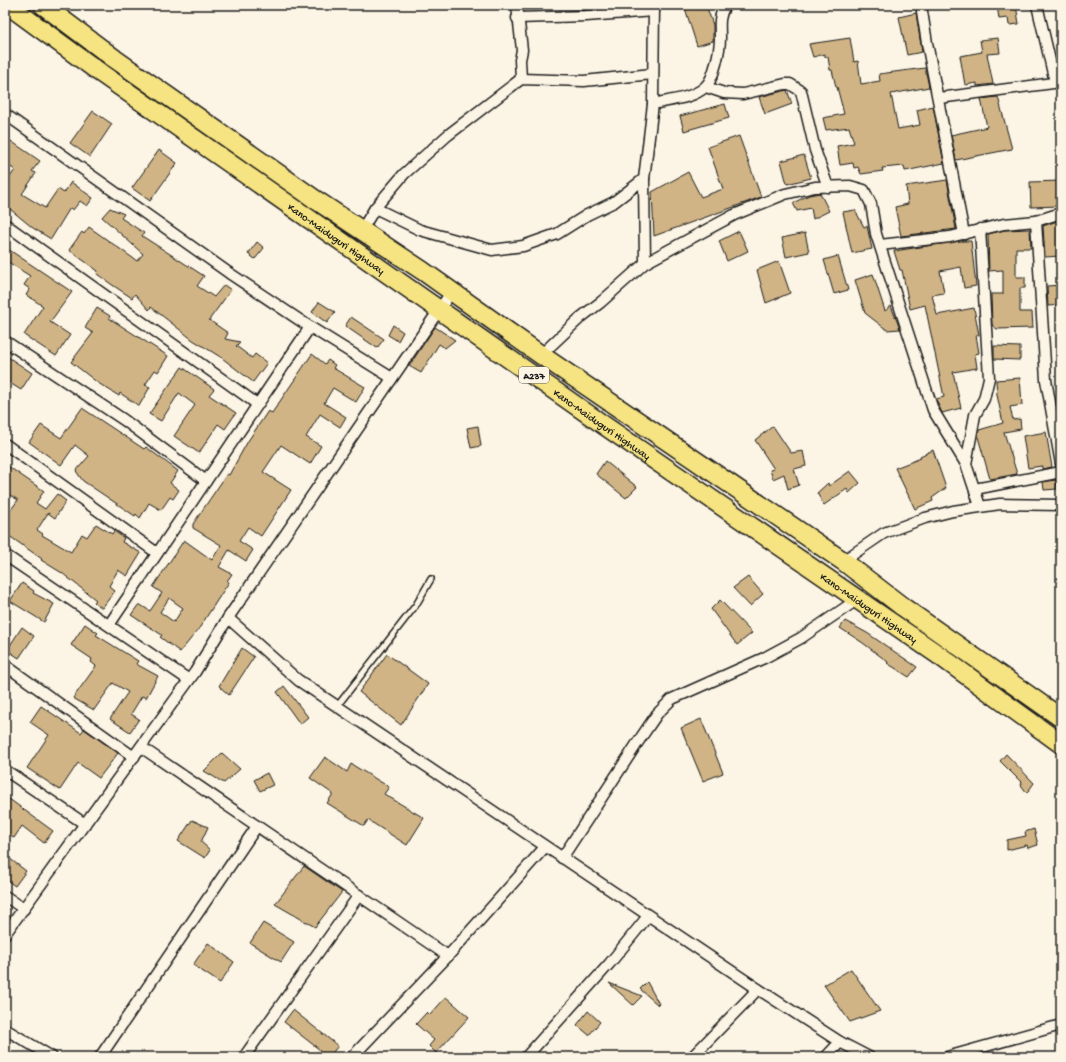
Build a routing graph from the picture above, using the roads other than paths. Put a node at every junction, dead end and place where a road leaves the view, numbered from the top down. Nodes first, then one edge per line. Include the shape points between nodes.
1 (8, 5) edge
2 (43, 5) edge
3 (517, 5) edge
4 (725, 5) edge
5 (921, 5) edge
6 (1037, 5) edge
7 (654, 8) edge
8 (517, 18) junction
9 (652, 74) junction
10 (521, 79) junction
11 (1058, 82) edge
12 (706, 87) junction
13 (939, 98) junction
14 (653, 104) junction
15 (5, 114) edge
16 (644, 179) junction
17 (828, 187) junction
18 (375, 208) junction
19 (1061, 213) edge
20 (1036, 221) junction
21 (5, 224) edge
22 (980, 229) junction
23 (361, 231) junction
24 (964, 234) junction
25 (880, 245) junction
26 (645, 263) junction
27 (452, 292) junction
28 (439, 308) junction
29 (310, 327) junction
30 (5, 341) edge
31 (541, 355) junction
32 (392, 378) junction
33 (257, 404) junction
34 (5, 444) edge
35 (966, 464) junction
36 (1061, 464) edge
37 (1061, 472) edge
38 (206, 481) junction
39 (975, 489) junction
40 (1061, 505) edge
41 (980, 506) junction
42 (157, 553) junction
43 (5, 555) edge
44 (843, 561) junction
45 (431, 579) dead end
46 (858, 600) junction
47 (228, 618) junction
48 (109, 625) junction
49 (5, 665) edge
50 (189, 680) junction
51 (338, 706) junction
52 (1061, 718) edge
53 (1061, 744) edge
54 (141, 748) junction
55 (134, 757) junction
56 (5, 770) edge
57 (85, 824) junction
58 (257, 826) junction
59 (545, 847) junction
60 (562, 858) junction
61 (359, 895) junction
62 (5, 896) edge
63 (24, 908) junction
64 (648, 916) junction
65 (5, 934) edge
66 (448, 956) junction
67 (758, 989) junction
68 (1061, 1025) edge
69 (5, 1029) edge
70 (840, 1042) junction
71 (52, 1057) edge
72 (100, 1057) edge
73 (244, 1057) edge
74 (352, 1057) edge
75 (526, 1057) edge
76 (692, 1057) edge
77 (826, 1057) edge
78 (869, 1057) edge
79 (947, 1057) edge

1 - 28 highway, Kano-Maiduguri Highway / A237 via 102,74
2 - 23 highway, Kano-Maiduguri Highway / A237 via 115,59
3 - 8 street
4 - 12 street via 718,24 720,38 715,68
5 - 13 street
6 - 11 street
7 - 8 street via 586,16
7 - 9 street
8 - 10 street via 522,50
9 - 10 street via 584,80
9 - 14 street
10 - 18 street via 448,135 404,174
11 - 13 street
12 - 14 street via 690,96
12 - 17 street via 724,93 743,94 790,84 801,91 815,150
13 - 24 street
14 - 16 street
15 - 29 street via 229,273
16 - 18 street via 614,202 557,234 523,246 492,250 420,230
16 - 26 street
17 - 25 street via 850,186 864,190 871,204
17 - 26 street via 815,187 785,194 734,214
18 - 23 street
19 - 20 street
20 - 22 street
20 - 36 street via 1046,380
21 - 33 street
22 - 24 street
22 - 35 street via 989,378 984,399 975,414
23 - 27 highway, Kano-Maiduguri Highway / A237
24 - 25 street
25 - 35 street via 933,410
26 - 31 street
27 - 28 street
27 - 31 highway, Kano-Maiduguri Highway / A237
28 - 32 street
28 - 46 highway, Kano-Maiduguri Highway / A237
29 - 32 street
29 - 33 street
30 - 38 street via 124,420
31 - 44 highway, Kano-Maiduguri Highway / A237
32 - 47 street
33 - 38 street
34 - 42 street
35 - 39 street
37 - 39 street
38 - 42 street
39 - 41 street
40 - 41 street
41 - 44 street via 925,518 884,533
42 - 48 street
43 - 48 street
44 - 52 highway, Kano-Maiduguri Highway / A237 via 903,607
45 - 51 lane via 416,605
46 - 53 highway, Kano-Maiduguri Highway / A237
46 - 60 street via 819,628 764,658 672,699 645,731
47 - 50 street
47 - 51 street via 298,680
48 - 50 street
49 - 55 street
50 - 54 street
51 - 59 street
54 - 55 street
54 - 58 street
55 - 57 street
56 - 57 street
57 - 63 street
58 - 61 street
58 - 72 street
59 - 60 street
59 - 66 street
60 - 64 street
61 - 66 street
61 - 73 street
62 - 63 street
63 - 65 street
64 - 67 street
64 - 75 street via 610,963
66 - 74 street
67 - 70 street
67 - 76 street
68 - 79 street
69 - 71 street
70 - 77 street
70 - 78 street

